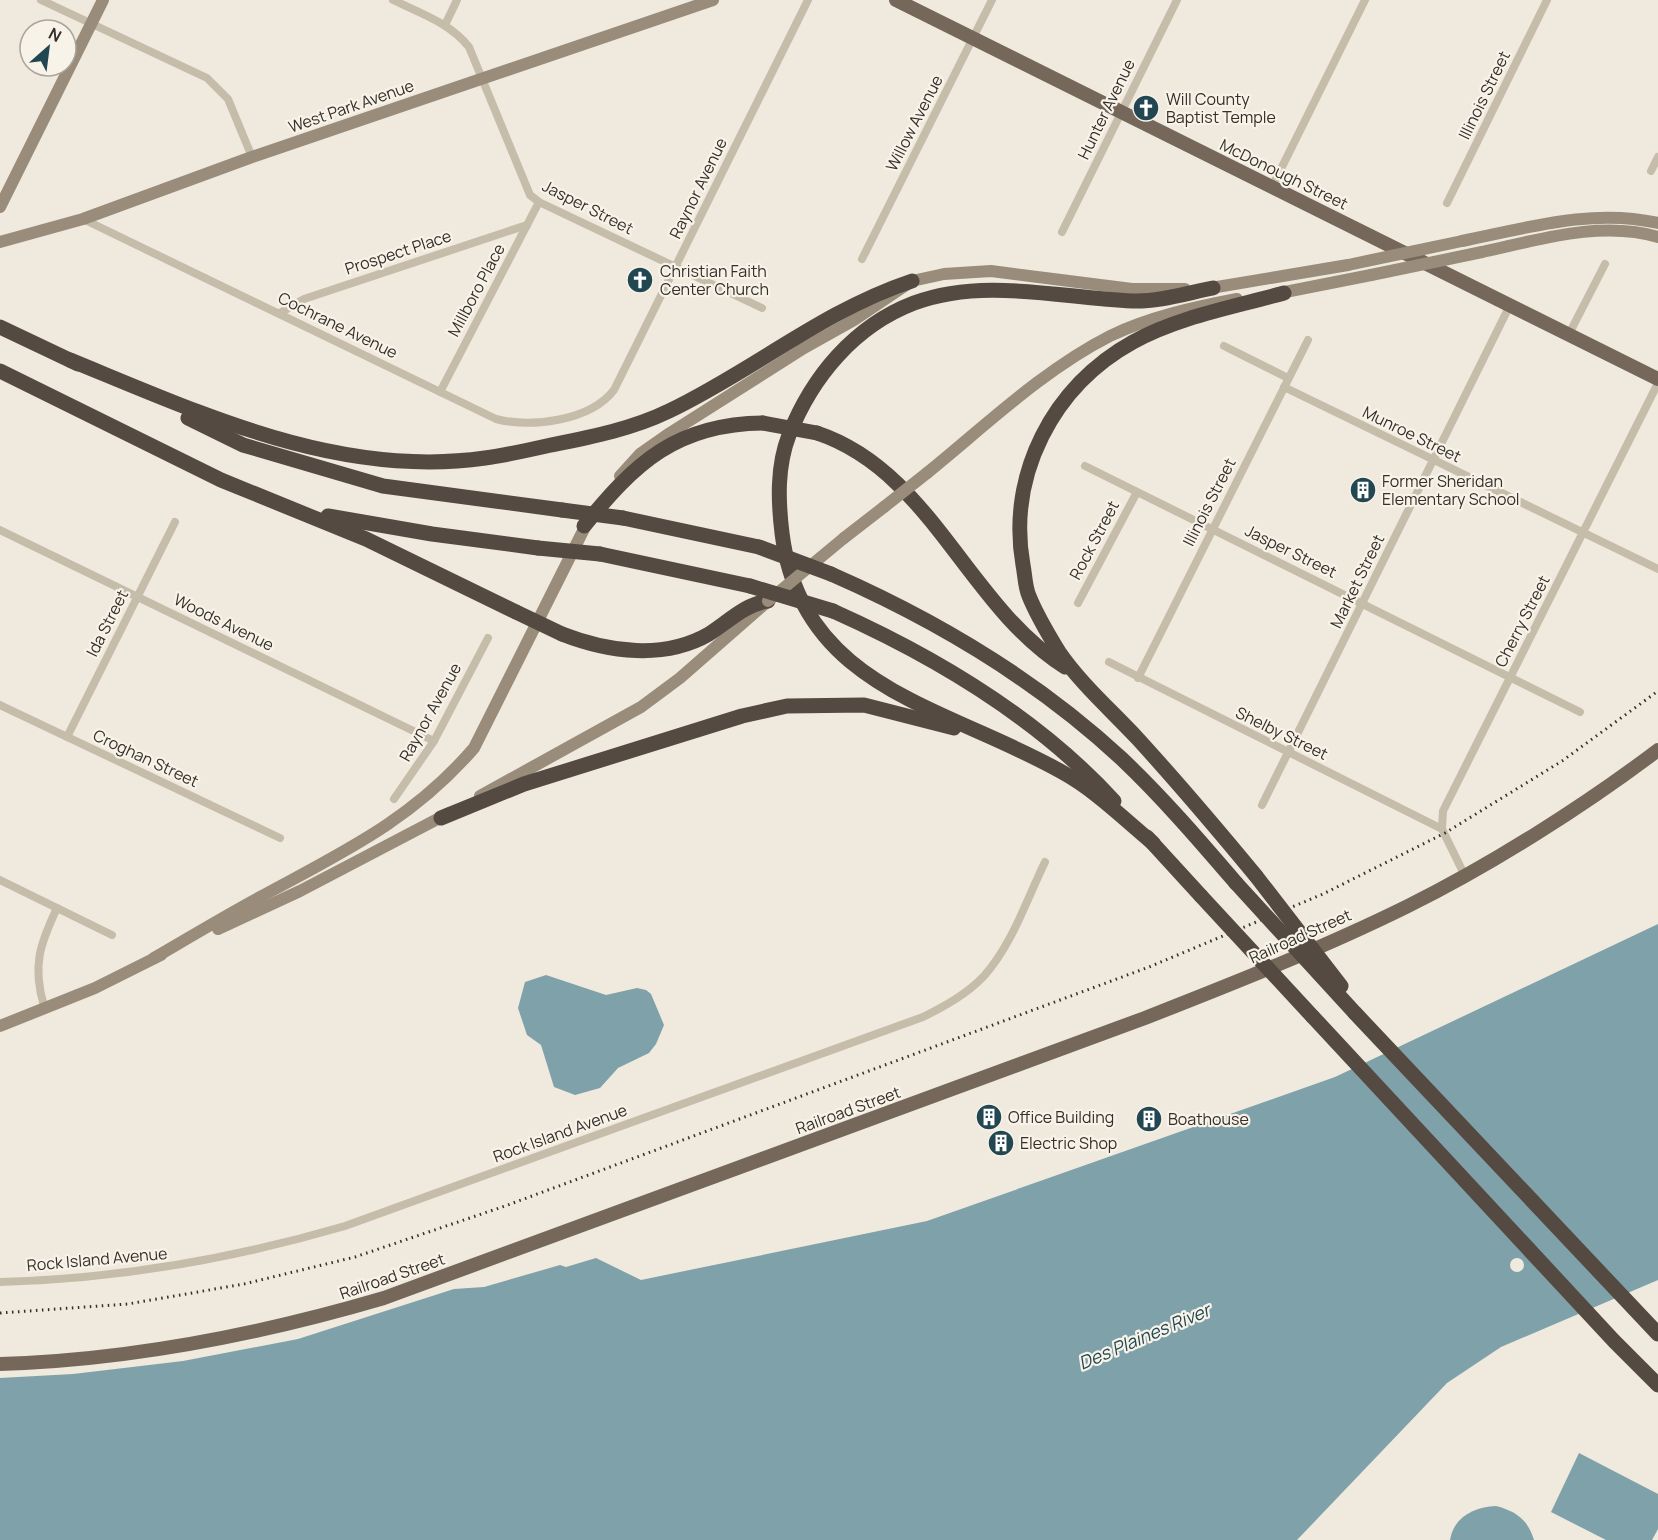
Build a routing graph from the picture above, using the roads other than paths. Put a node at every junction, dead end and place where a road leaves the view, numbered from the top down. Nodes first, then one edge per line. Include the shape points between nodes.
1 (42, 0) edge
2 (103, 0) edge
3 (393, 0) edge
4 (458, 0) edge
5 (808, 0) edge
6 (896, 0) edge
7 (992, 0) edge
8 (1177, 0) edge
9 (1365, 0) edge
10 (1547, 0) edge
11 (710, 1) edge
12 (91, 24) junction
13 (445, 25) junction
14 (973, 38) junction
15 (481, 78) junction
16 (1121, 112) junction
17 (252, 157) junction
18 (1658, 157) edge
19 (1651, 171) dead end
20 (1272, 187) junction
21 (539, 202) junction
22 (1447, 203) dead end
23 (0, 207) edge
24 (82, 219) junction
25 (1658, 224) edge
26 (527, 225) junction
27 (1062, 232) dead end
28 (1658, 237) edge
29 (0, 242) edge
30 (862, 259) dead end
31 (1605, 264) dead end
32 (676, 266) junction
33 (912, 280) junction
34 (1213, 288) junction
35 (1284, 293) junction
36 (1510, 305) junction
37 (762, 308) dead end
38 (280, 313) junction
39 (0, 327) edge
40 (1569, 334) junction
41 (1308, 340) dead end
42 (1224, 346) dead end
43 (70, 360) junction
44 (0, 371) edge
45 (1288, 378) junction
46 (1658, 381) edge
47 (1284, 387) junction
48 (440, 392) junction
49 (587, 410) joint
50 (1433, 461) junction
51 (1085, 466) dead end
52 (1137, 492) junction
53 (302, 511) junction
54 (175, 522) dead end
55 (584, 526) junction
56 (0, 530) edge
57 (1212, 530) junction
58 (1585, 533) junction
59 (1658, 569) edge
60 (138, 596) junction
61 (768, 601) junction
62 (1078, 603) dead end
63 (1362, 603) junction
64 (488, 638) dead end
65 (1109, 662) dead end
66 (1080, 676) junction
67 (1510, 677) junction
68 (1138, 678) junction
69 (0, 705) edge
70 (1580, 712) dead end
71 (66, 737) junction
72 (434, 741) junction
73 (1021, 750) junction
74 (1658, 750) edge
75 (1288, 752) junction
76 (394, 799) dead end
77 (1262, 805) dead end
78 (441, 818) junction
79 (1442, 829) junction
80 (280, 838) dead end
81 (1153, 843) junction
82 (1045, 862) dead end
83 (1464, 874) junction
84 (0, 880) edge
85 (57, 908) junction
86 (112, 935) dead end
87 (154, 958) junction
88 (44, 1006) junction
89 (1355, 1013) junction
90 (0, 1026) edge
91 (0, 1282) edge
92 (1658, 1334) edge
93 (0, 1364) edge
94 (1658, 1385) edge

1 - 12 street
2 - 12 street
3 - 13 street, Jasper Street
4 - 13 street
5 - 32 street, Raynor Avenue
6 - 14 main road, McDonough Street
7 - 14 street, Willow Avenue
8 - 16 street, Hunter Avenue
9 - 20 street
10 - 22 street, Illinois Street
11 - 15 street, West Park Avenue
12 - 17 street via 207,78 228,99
12 - 23 street
13 - 15 street, Jasper Street via 470,47
14 - 16 main road, McDonough Street
14 - 30 street, Willow Avenue
15 - 17 street, West Park Avenue
15 - 21 street, Jasper Street via 530,195
16 - 20 main road, McDonough Street
16 - 27 street, Hunter Avenue
17 - 24 street, West Park Avenue
18 - 19 street
20 - 36 main road, McDonough Street
21 - 26 street, Millboro Place
21 - 32 street, Jasper Street
24 - 29 street, West Park Avenue
24 - 38 street, Cochrane Avenue
25 - 34 street, bridge via 1631,217 1591,216
26 - 38 street, Prospect Place via 304,298
26 - 48 street, Millboro Place
28 - 35 street, bridge via 1607,230 1556,236
31 - 40 street
32 - 37 street, Jasper Street
32 - 49 street, Raynor Avenue via 614,390 604,404
33 - 34 street via 991,271 1132,289
33 - 43 highway via 840,310 668,412 608,433 483,459 366,458 294,444 224,423
33 - 55 street via 640,454 603,496
34 - 73 highway via 1134,301 990,290 948,294 913,304 882,320 837,355 797,418 782,461 779,506 792,584 817,626 848,661 879,685
35 - 61 street, bridge via 1210,304 1111,336 1055,371
35 - 66 highway via 1180,322 1135,340 1081,379 1057,408 1037,446 1022,490 1018,536 1028,594 1061,654
36 - 40 main road, McDonough Street
36 - 50 street, Market Street
38 - 48 street, Cochrane Avenue
39 - 43 highway
40 - 46 main road, McDonough Street
41 - 45 street, Illinois Street
42 - 45 street
43 - 89 highway, bridge via 243,446 383,486 623,518 759,547 881,596 1011,670 1121,758
44 - 53 highway via 221,480
45 - 47 street, Illinois Street
46 - 58 street, Cherry Street
47 - 50 street, Munroe Street
47 - 57 street, Illinois Street
48 - 49 street, Cochrane Avenue via 496,419 514,423 535,424
50 - 58 street, Munroe Street
50 - 63 street, Market Street
51 - 52 street, Jasper Street
52 - 57 street, Jasper Street
52 - 62 street, Rock Street
53 - 61 highway, bridge via 595,646 643,651 671,647 707,635 755,603
53 - 81 highway, bridge via 432,534 600,554 710,575 833,611 938,665 1038,732 1095,780
54 - 60 street, Ida Street
55 - 66 highway, bridge via 643,461 709,430 763,423 817,433 846,444 898,482 985,591 1032,641
55 - 87 street via 474,748 447,779 356,847
56 - 60 street, Woods Avenue
57 - 63 street, Jasper Street
57 - 68 street, Illinois Street
58 - 59 street, Munroe Street
58 - 67 street, Cherry Street
60 - 71 street, Ida Street
60 - 72 street, Woods Avenue
61 - 78 street via 680,678 640,707
63 - 67 street, Jasper Street
63 - 75 street, Market Street
64 - 72 street, Raynor Avenue
65 - 68 street, Shelby Street
66 - 89 highway, bridge via 1192,798 1256,876 1335,976
67 - 70 street, Jasper Street
67 - 79 street, Cherry Street via 1443,811
68 - 75 street, Shelby Street
69 - 71 street, Croghan Street
71 - 80 street, Croghan Street
72 - 76 street, Raynor Avenue
73 - 78 highway via 919,717 864,705 787,706 742,716 524,784
73 - 81 highway via 1066,774
74 - 83 main road, Railroad Street via 1558,818
75 - 77 street, Market Street
75 - 79 street, Shelby Street
78 - 87 street via 300,891
79 - 83 street
81 - 94 highway, bridge
82 - 91 street, Rock Island Avenue via 1005,946 984,976 952,1003 923,1017 345,1226 270,1248 161,1269
83 - 93 main road, Railroad Street via 1408,905 1240,981 384,1298 203,1343 133,1354
84 - 85 street
85 - 86 street
85 - 88 street via 41,940 37,969
87 - 88 street via 95,988
88 - 90 street
89 - 92 highway

